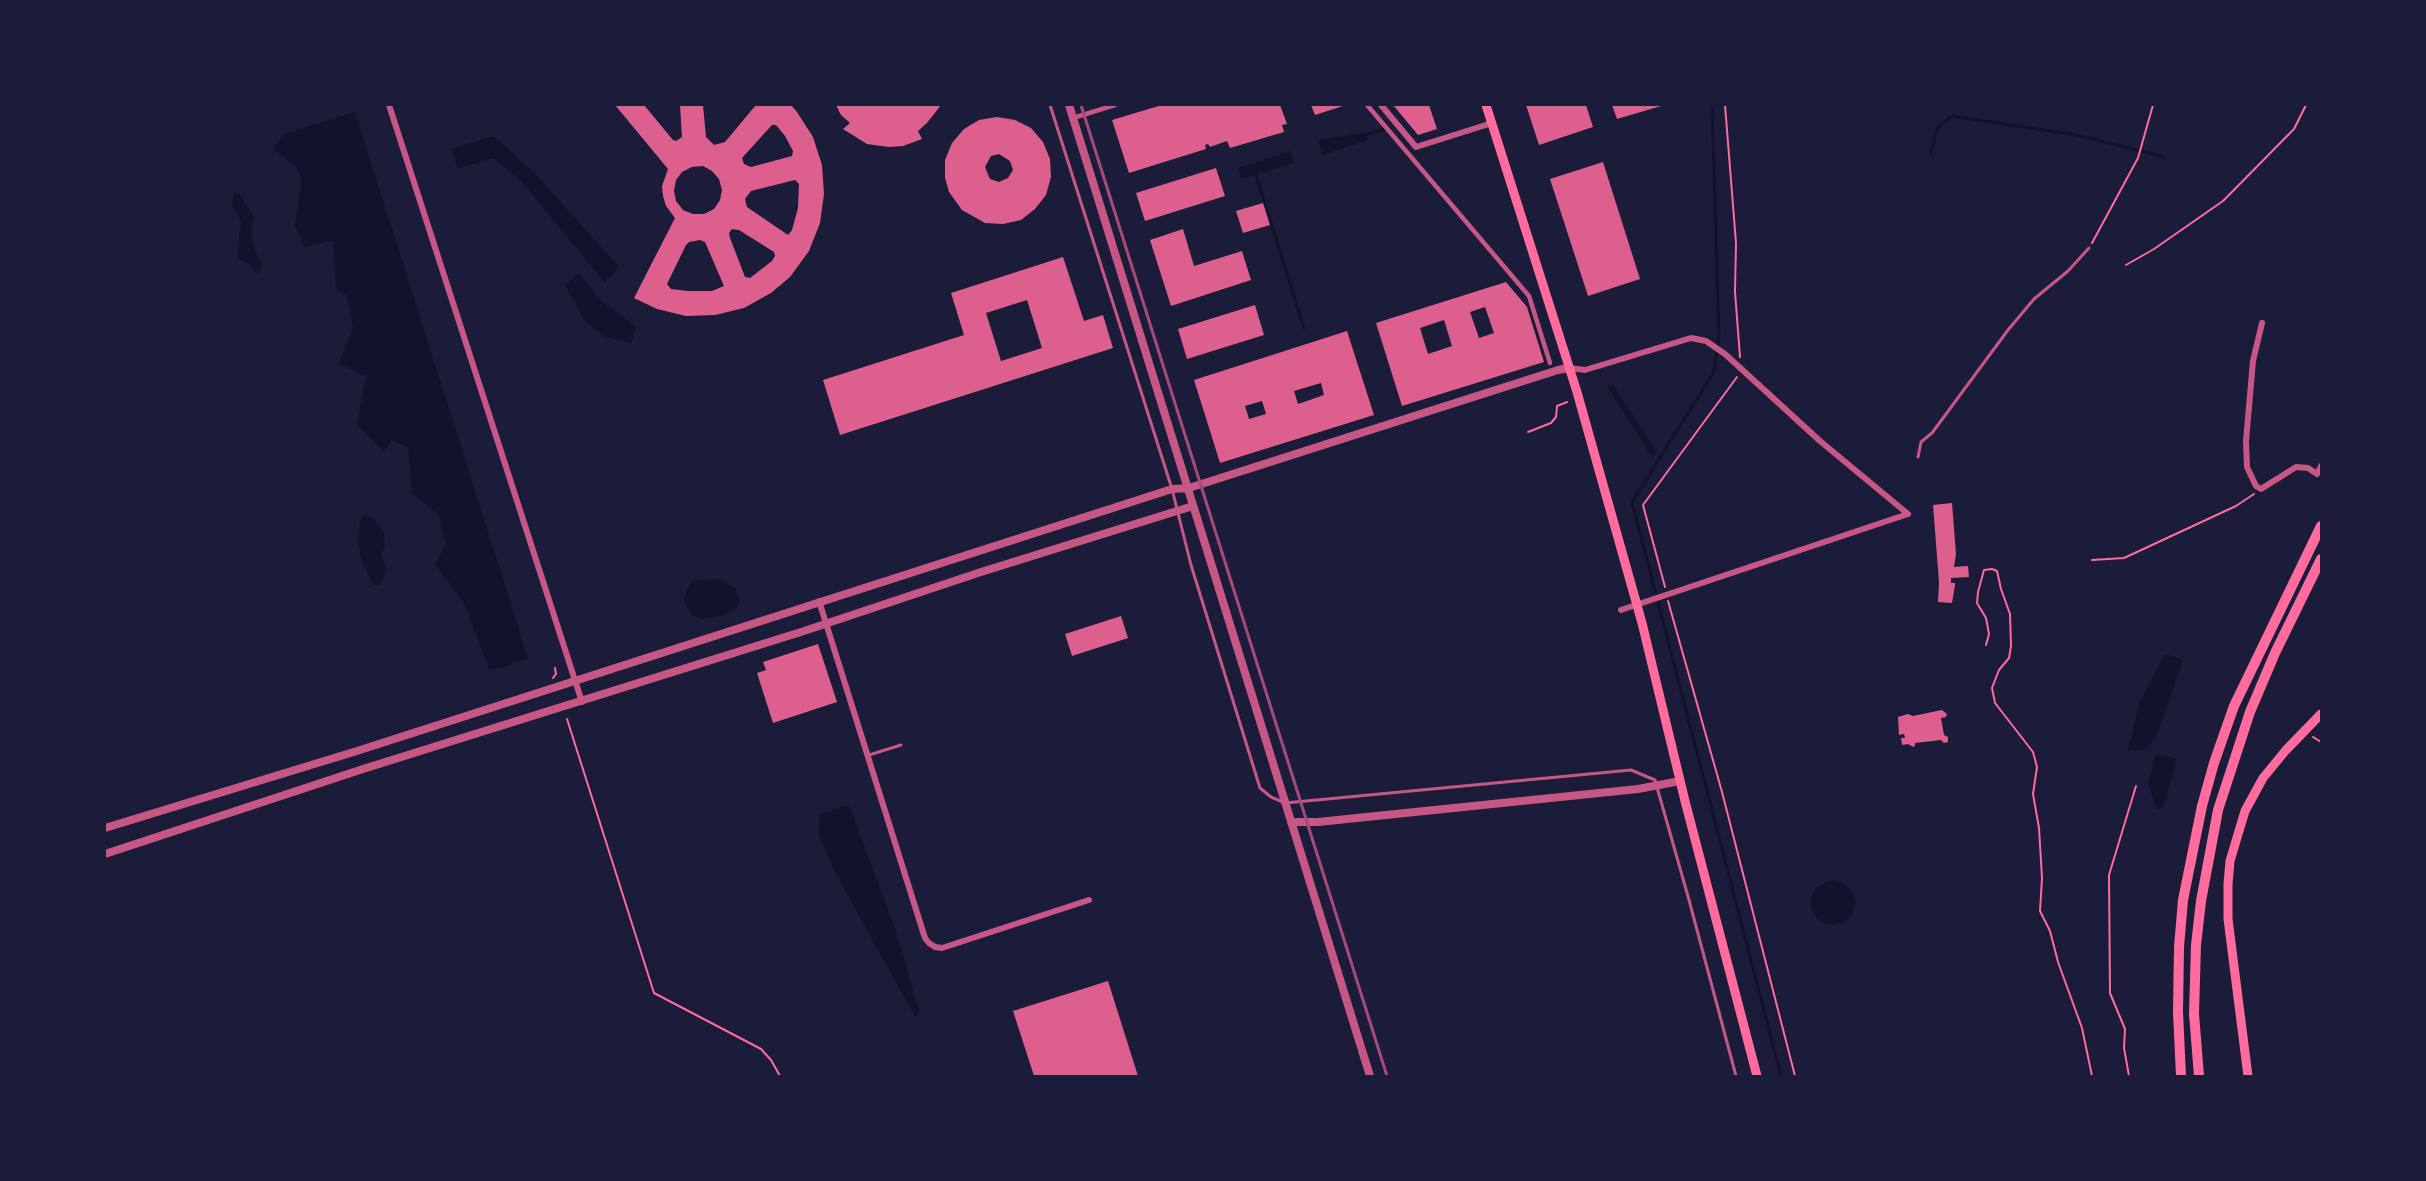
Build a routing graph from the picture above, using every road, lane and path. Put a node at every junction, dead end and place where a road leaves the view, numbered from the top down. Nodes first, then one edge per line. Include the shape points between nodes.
1 (389, 105) edge
2 (1050, 105) edge
3 (1069, 105) edge
4 (1115, 105) edge
5 (1367, 105) edge
6 (1381, 105) edge
7 (1486, 105) edge
8 (1725, 105) edge
9 (2153, 105) edge
10 (2306, 105) edge
11 (1073, 118) junction
12 (1491, 123) junction
13 (2089, 248) joint
14 (2126, 265) dead end
15 (2262, 323) dead end
16 (1550, 363) dead end
17 (1739, 367) junction
18 (1569, 368) junction
19 (1567, 402) dead end
20 (1528, 432) dead end
21 (1918, 457) dead end
22 (2321, 465) edge
23 (1189, 488) junction
24 (1172, 489) junction
25 (2261, 489) junction
26 (1193, 506) junction
27 (1176, 512) junction
28 (2321, 526) edge
29 (2321, 559) edge
30 (2092, 560) dead end
31 (1667, 596) junction
32 (819, 601) junction
33 (1637, 605) junction
34 (1621, 610) dead end
35 (825, 624) junction
36 (1986, 645) dead end
37 (555, 668) dead end
38 (553, 678) dead end
39 (576, 680) junction
40 (582, 702) junction
41 (2321, 714) edge
42 (567, 720) dead end
43 (901, 745) dead end
44 (867, 756) junction
45 (1680, 781) junction
46 (1656, 783) junction
47 (2136, 786) dead end
48 (1285, 804) junction
49 (1291, 822) junction
50 (105, 828) edge
51 (105, 854) edge
52 (1089, 900) dead end
53 (780, 1076) edge
54 (1370, 1076) edge
55 (1736, 1076) edge
56 (1757, 1076) edge
57 (1795, 1076) edge
58 (2092, 1076) edge
59 (2129, 1076) edge
60 (2181, 1076) edge
61 (2199, 1076) edge
62 (2248, 1076) edge

1 - 39 street
2 - 24 lane
3 - 11 street
4 - 11 street
5 - 16 street via 1529,296
6 - 12 street via 1416,147
7 - 12 main road
8 - 17 path via 1736,243
9 - 13 path via 2138,158
10 - 14 path via 2294,129 2223,201
11 - 23 street
12 - 18 main road
13 - 21 lane via 2034,299 2008,330 1932,433 1921,442
15 - 25 street via 2253,361 2246,441 2247,467
17 - 18 street via 1706,341 1691,338 1585,370
17 - 31 path via 1735,379 1643,505
17 - 31 street via 1908,514
18 - 23 street
18 - 33 main road
19 - 20 path via 1557,406 1551,423
22 - 25 street via 2316,474 2296,466
23 - 24 street
23 - 26 street
24 - 27 lane
24 - 32 street
25 - 30 path via 2236,506 2124,558
26 - 27 street
26 - 48 street
27 - 35 street
27 - 48 lane via 1260,788
28 - 60 highway via 2234,706 2202,806 2183,900 2179,947
29 - 61 highway via 2250,712 2218,810 2196,945 2194,1014
31 - 33 street
31 - 57 path
32 - 35 street
32 - 39 street
33 - 34 street
33 - 45 main road
35 - 40 street
35 - 44 street
36 - 58 path via 1989,634 1977,603 1977,592 1984,570 1992,569 1997,571 2010,614 2011,646 1992,688 1995,703 2033,752 2037,767 2033,794 2042,878 2040,911 2082,1028
37 - 38 path
39 - 40 street
39 - 50 street
40 - 51 street
41 - 62 main road via 2263,778 2245,811 2230,861 2228,919
42 - 53 path via 654,993 761,1048
43 - 44 lane
44 - 52 street via 923,932 935,948
45 - 46 street
45 - 56 main road
46 - 48 lane via 1631,770
46 - 49 street
46 - 55 lane
47 - 59 path via 2109,874 2110,993 2125,1029
48 - 49 street
49 - 54 street

